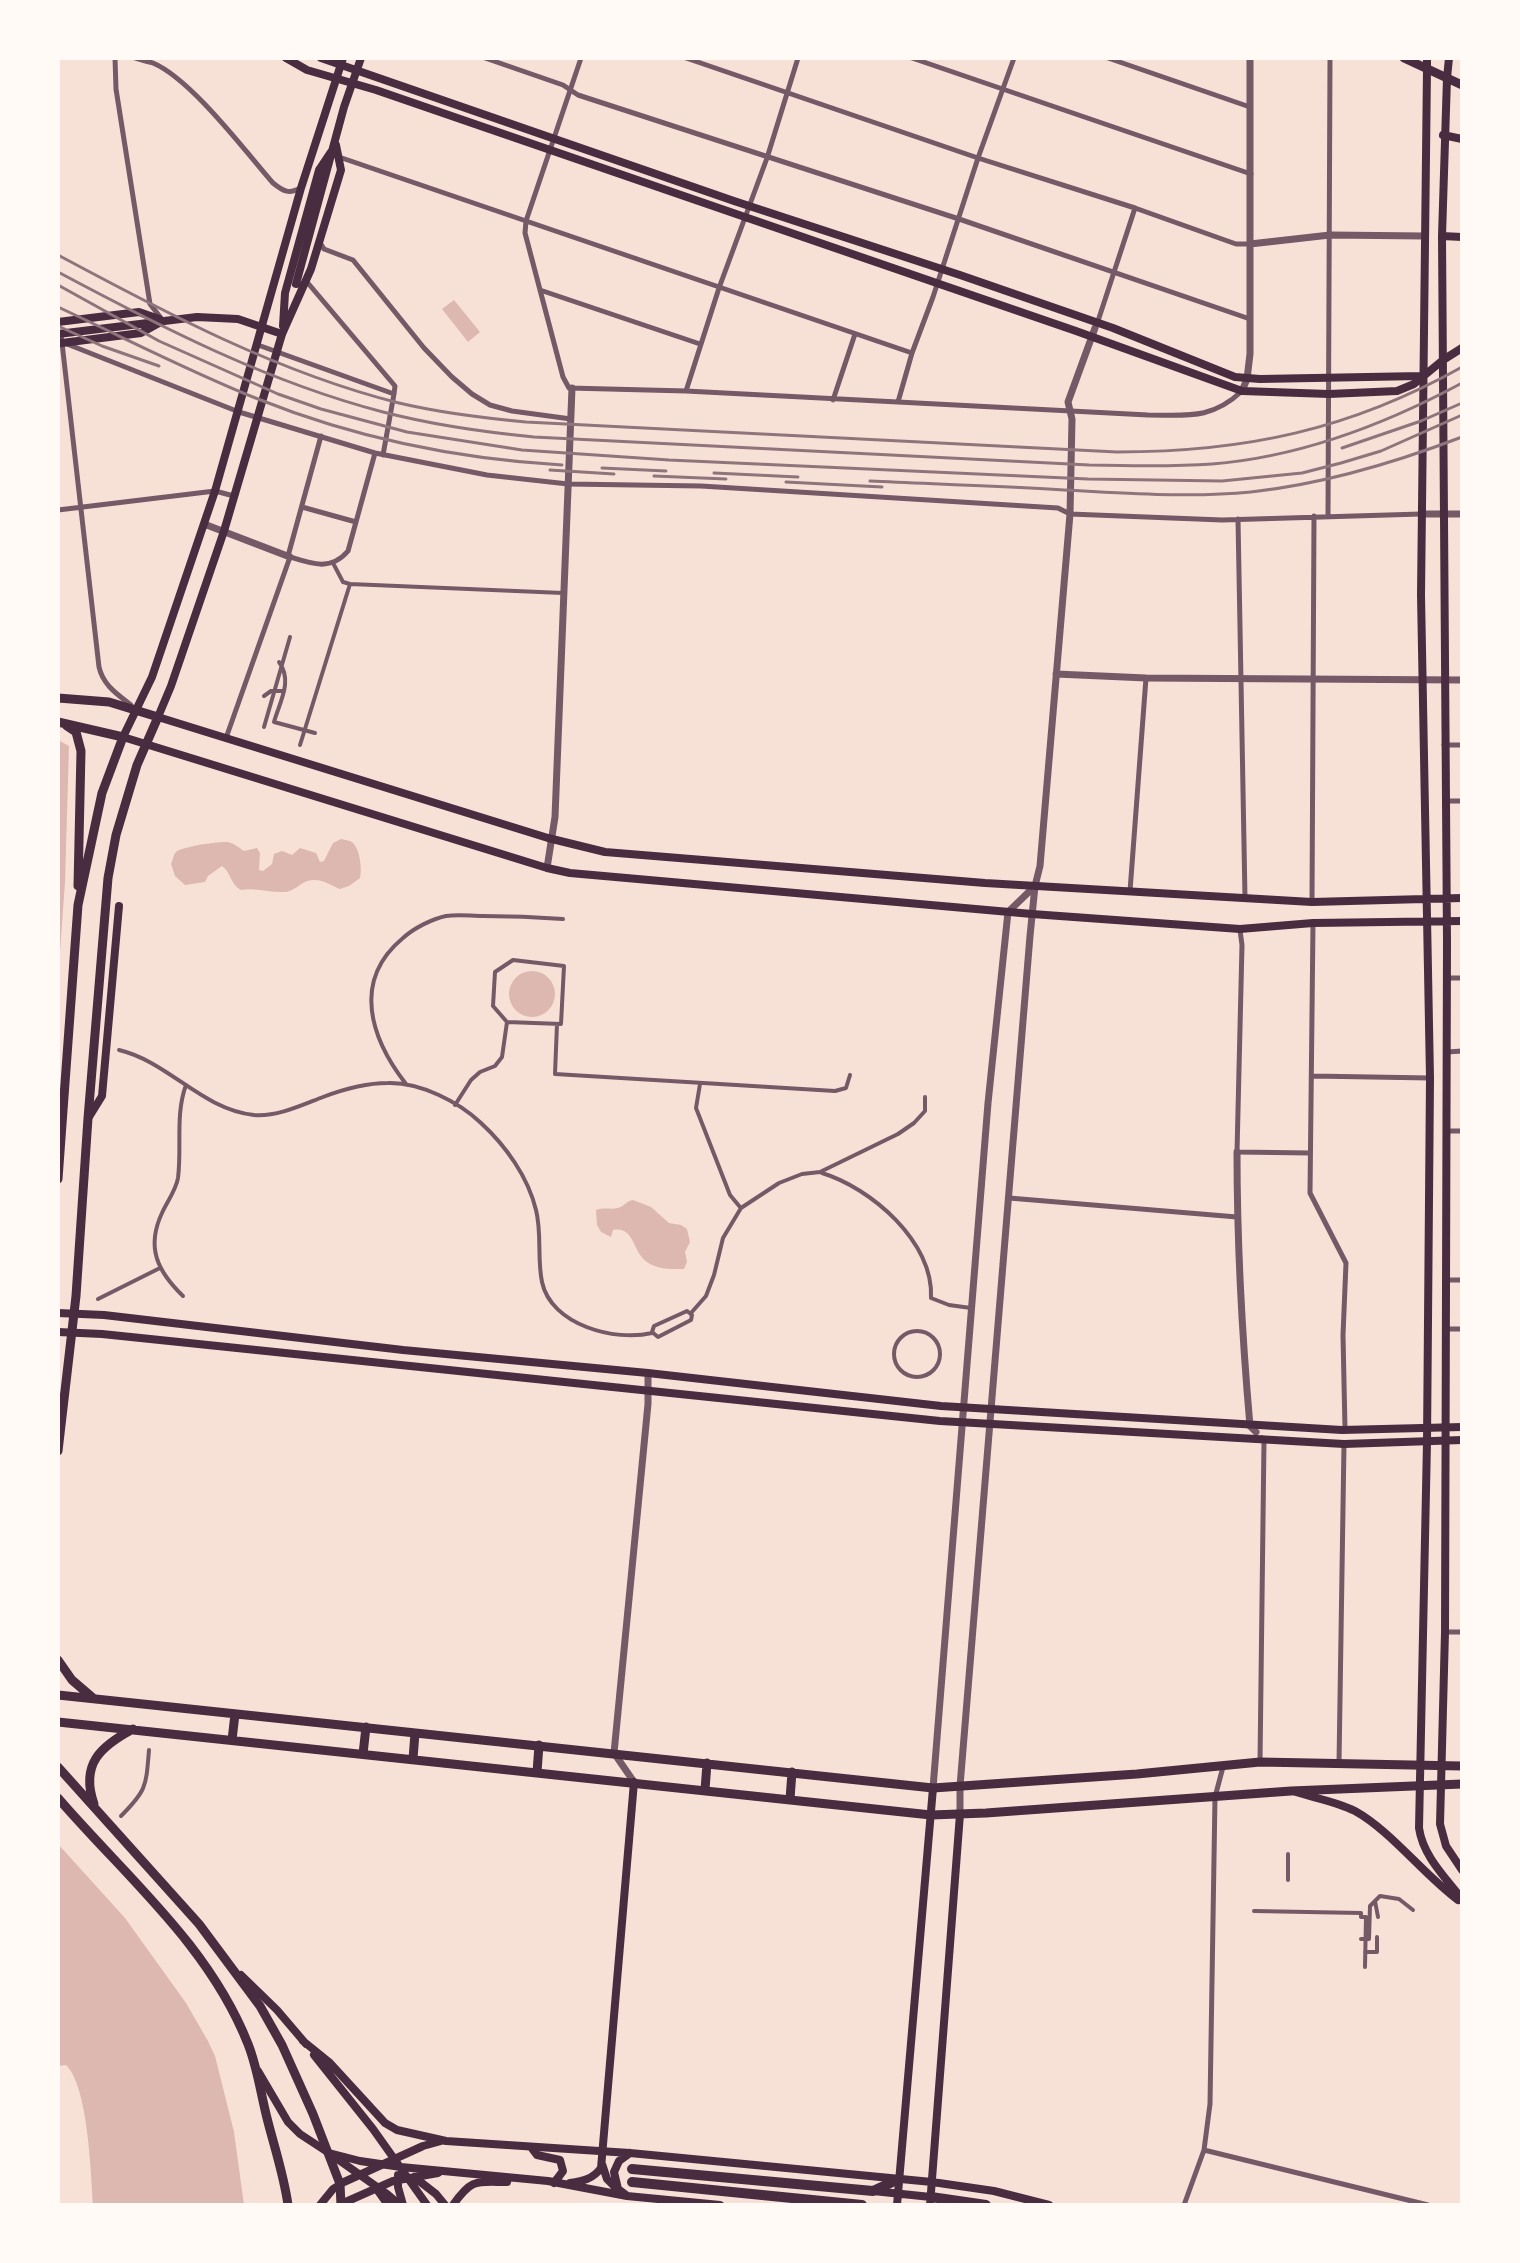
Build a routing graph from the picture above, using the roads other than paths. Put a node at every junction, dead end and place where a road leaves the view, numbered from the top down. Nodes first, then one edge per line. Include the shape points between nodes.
1 (115, 58) edge
2 (135, 58) edge
3 (286, 58) edge
4 (321, 58) edge
5 (361, 58) edge
6 (485, 58) edge
7 (581, 58) edge
8 (686, 58) edge
9 (798, 58) edge
10 (912, 58) edge
11 (1014, 58) edge
12 (1108, 58) edge
13 (1250, 58) edge
14 (1330, 58) edge
15 (1404, 58) edge
16 (1449, 58) edge
17 (342, 61) edge
18 (1427, 63) edge
19 (357, 70) junction
20 (1447, 78) junction
21 (336, 79) junction
22 (352, 84) junction
23 (1462, 85) edge
24 (1003, 89) junction
25 (571, 90) junction
26 (787, 91) junction
27 (1251, 108) junction
28 (1443, 135) junction
29 (553, 138) junction
30 (1462, 139) edge
31 (336, 145) junction
32 (549, 150) junction
33 (338, 157) junction
34 (767, 158) junction
35 (978, 158) junction
36 (1251, 174) junction
37 (301, 188) junction
38 (749, 206) junction
39 (1135, 208) junction
40 (745, 218) junction
41 (959, 219) junction
42 (526, 221) junction
43 (1330, 235) junction
44 (1424, 236) junction
45 (1442, 236) junction
46 (1462, 237) edge
47 (320, 242) junction
48 (1250, 244) junction
49 (1113, 272) junction
50 (940, 276) junction
51 (307, 282) junction
52 (296, 284) dead end
53 (719, 288) junction
54 (540, 290) junction
55 (1250, 319) junction
56 (163, 321) junction
57 (58, 322) edge
58 (263, 326) junction
59 (1095, 329) junction
60 (282, 334) junction
61 (855, 334) junction
62 (60, 338) edge
63 (700, 344) junction
64 (258, 345) junction
65 (1462, 348) edge
66 (276, 353) junction
67 (912, 353) junction
68 (1443, 360) junction
69 (1422, 376) junction
70 (1329, 378) junction
71 (1247, 379) junction
72 (571, 388) junction
73 (686, 391) junction
74 (1242, 391) junction
75 (394, 393) junction
76 (1329, 394) junction
77 (833, 400) junction
78 (898, 402) junction
79 (1070, 411) junction
80 (239, 412) junction
81 (258, 417) junction
82 (571, 419) junction
83 (321, 436) junction
84 (375, 453) junction
85 (383, 455) junction
86 (568, 484) junction
87 (215, 491) junction
88 (235, 496) junction
89 (80, 507) junction
90 (302, 507) junction
91 (58, 510) edge
92 (1443, 513) junction
93 (1070, 514) junction
94 (1421, 514) junction
95 (1462, 514) edge
96 (1314, 516) junction
97 (1328, 516) junction
98 (1238, 519) junction
99 (356, 522) junction
100 (204, 524) junction
101 (224, 531) junction
102 (289, 556) junction
103 (333, 563) junction
104 (350, 584) junction
105 (564, 593) junction
106 (290, 637) dead end
107 (279, 662) dead end
108 (1056, 674) junction
109 (1146, 678) junction
110 (1241, 679) junction
111 (1313, 679) junction
112 (1421, 680) junction
113 (1444, 680) junction
114 (1462, 680) edge
115 (283, 691) junction
116 (264, 696) dead end
117 (58, 698) edge
118 (137, 710) junction
119 (158, 717) junction
120 (58, 722) edge
121 (264, 727) dead end
122 (315, 733) dead end
123 (123, 737) junction
124 (226, 738) junction
125 (146, 744) junction
126 (300, 745) dead end
127 (1444, 745) junction
128 (1462, 745) edge
129 (1445, 801) junction
130 (1462, 801) edge
131 (551, 839) junction
132 (547, 868) junction
133 (1035, 886) junction
134 (1130, 891) junction
135 (1427, 898) junction
136 (1446, 898) junction
137 (1462, 898) edge
138 (1245, 899) junction
139 (1312, 902) junction
140 (78, 905) junction
141 (119, 906) dead end
142 (1008, 912) junction
143 (1032, 914) junction
144 (563, 919) dead end
145 (1447, 921) junction
146 (1462, 921) edge
147 (1428, 922) junction
148 (1313, 923) junction
149 (1240, 929) junction
150 (1447, 978) junction
151 (1462, 978) edge
152 (507, 1022) junction
153 (557, 1024) junction
154 (119, 1050) dead end
155 (1462, 1051) edge
156 (1446, 1052) junction
157 (850, 1075) dead end
158 (1312, 1076) junction
159 (1430, 1078) junction
160 (406, 1084) junction
161 (700, 1084) junction
162 (186, 1085) junction
163 (925, 1097) dead end
164 (455, 1105) junction
165 (88, 1118) junction
166 (1446, 1131) junction
167 (1462, 1131) edge
168 (1237, 1152) junction
169 (1310, 1153) junction
170 (820, 1172) junction
171 (58, 1179) edge
172 (1009, 1198) junction
173 (741, 1208) junction
174 (1237, 1217) junction
175 (160, 1268) junction
176 (1446, 1280) junction
177 (1462, 1280) edge
178 (183, 1296) dead end
179 (98, 1299) dead end
180 (971, 1308) junction
181 (58, 1313) edge
182 (691, 1313) junction
183 (74, 1314) junction
184 (1446, 1329) junction
185 (1462, 1329) edge
186 (58, 1332) edge
187 (72, 1332) junction
188 (652, 1333) junction
189 (648, 1373) junction
190 (914, 1377) joint
191 (648, 1391) junction
192 (963, 1407) junction
193 (990, 1409) junction
194 (962, 1423) junction
195 (989, 1425) junction
196 (1462, 1427) edge
197 (1427, 1428) junction
198 (1445, 1428) junction
199 (1253, 1429) junction
200 (1345, 1430) junction
201 (1264, 1440) junction
202 (1462, 1440) edge
203 (1446, 1441) junction
204 (1427, 1442) junction
205 (1344, 1444) junction
206 (58, 1451) edge
207 (1445, 1632) junction
208 (1462, 1632) edge
209 (58, 1660) edge
210 (58, 1695) edge
211 (94, 1699) junction
212 (235, 1714) junction
213 (58, 1722) edge
214 (366, 1727) junction
215 (133, 1729) junction
216 (415, 1733) junction
217 (232, 1740) junction
218 (539, 1745) junction
219 (149, 1750) dead end
220 (614, 1753) junction
221 (363, 1754) junction
222 (413, 1759) junction
223 (1260, 1762) junction
224 (707, 1763) junction
225 (1339, 1764) junction
226 (1223, 1765) junction
227 (1443, 1765) junction
228 (1422, 1766) junction
229 (1462, 1766) edge
230 (58, 1767) edge
231 (537, 1772) junction
232 (792, 1772) junction
233 (634, 1782) junction
234 (1462, 1784) edge
235 (1421, 1785) junction
236 (1442, 1785) junction
237 (960, 1786) junction
238 (933, 1788) junction
239 (705, 1790) junction
240 (1291, 1791) junction
241 (1215, 1797) junction
242 (58, 1798) edge
243 (790, 1799) junction
244 (96, 1810) junction
245 (960, 1814) junction
246 (931, 1815) junction
247 (121, 1816) dead end
248 (1288, 1854) dead end
249 (1461, 1868) edge
250 (1288, 1880) dead end
251 (1462, 1901) edge
252 (1373, 1903) junction
253 (1413, 1910) dead end
254 (1254, 1911) dead end
255 (1375, 1916) dead end
256 (1377, 1937) dead end
257 (1366, 1940) junction
258 (1368, 1952) junction
259 (229, 1964) junction
260 (1365, 1967) dead end
261 (303, 2041) junction
262 (255, 2063) junction
263 (446, 2141) junction
264 (531, 2147) junction
265 (1204, 2150) junction
266 (601, 2151) junction
267 (329, 2153) junction
268 (630, 2153) junction
269 (398, 2163) junction
270 (382, 2164) junction
271 (632, 2169) dead end
272 (451, 2172) junction
273 (360, 2174) junction
274 (407, 2178) junction
275 (899, 2179) junction
276 (632, 2182) dead end
277 (932, 2182) junction
278 (555, 2183) junction
279 (340, 2184) junction
280 (376, 2187) junction
281 (618, 2189) junction
282 (873, 2191) junction
283 (898, 2194) junction
284 (627, 2196) junction
285 (930, 2201) edge
286 (341, 2204) edge
287 (288, 2205) edge
288 (320, 2205) edge
289 (388, 2205) edge
290 (401, 2205) edge
291 (427, 2205) edge
292 (445, 2205) edge
293 (453, 2205) edge
294 (720, 2205) edge
295 (862, 2205) edge
296 (897, 2205) edge
297 (986, 2205) edge
298 (1049, 2205) edge
299 (1184, 2205) edge
300 (1428, 2205) edge

1 - 56 street via 150,304
2 - 37 street via 154,63 185,85 283,192
3 - 21 main road
4 - 17 main road
5 - 19 main road
6 - 25 street
7 - 25 street
8 - 26 street
9 - 26 street
10 - 24 street
11 - 24 street
12 - 27 street
13 - 27 street
14 - 43 street
15 - 18 highway
16 - 20 main road
17 - 19 main road
17 - 21 main road
18 - 20 highway
18 - 44 main road
19 - 22 main road
19 - 29 main road
20 - 23 highway
20 - 28 main road
21 - 22 main road
21 - 37 main road
22 - 31 main road
22 - 32 main road
24 - 35 street
24 - 36 street
25 - 29 street
25 - 34 street
26 - 34 street
26 - 35 street
27 - 36 street
28 - 30 main road
28 - 45 main road
29 - 32 street
29 - 38 main road
31 - 33 main road
31 - 52 main road
31 - 60 main road via 319,170 285,293
32 - 40 main road
32 - 42 street
33 - 42 street
33 - 47 main road via 341,170
34 - 38 street
34 - 41 street
35 - 39 street
35 - 41 street
36 - 48 street
37 - 58 main road
38 - 40 street
38 - 50 main road
39 - 48 street via 1236,244
39 - 49 street
40 - 50 main road
40 - 53 street
41 - 49 street
41 - 50 street
42 - 53 street
42 - 54 street
43 - 44 street
43 - 48 street
43 - 70 street
44 - 69 main road
45 - 46 main road
45 - 68 main road
47 - 51 main road
47 - 82 street via 324,249 353,260 424,348 472,394 512,411
48 - 55 street
49 - 55 street
49 - 59 street
50 - 59 main road
50 - 59 main road
50 - 67 street
51 - 60 main road
51 - 75 street via 395,386
53 - 61 street
53 - 63 street
54 - 63 street
54 - 72 street via 563,377
55 - 71 street
56 - 57 main road via 139,312
56 - 58 main road via 219,317
56 - 62 main road
58 - 60 main road
58 - 64 main road
59 - 71 main road
59 - 74 main road
59 - 79 street via 1068,402
60 - 66 main road
61 - 67 street
61 - 77 street
62 - 80 street
62 - 89 street
63 - 73 street
64 - 66 street
64 - 80 main road
65 - 68 main road
66 - 75 street
66 - 81 main road
67 - 78 street
68 - 69 main road
68 - 92 main road
69 - 70 main road
69 - 76 main road via 1397,391
69 - 94 main road
70 - 71 main road
70 - 76 street
71 - 74 street
72 - 73 street
72 - 82 street
73 - 77 street
74 - 76 main road
74 - 79 street via 1222,408 1197,415
75 - 85 street
76 - 97 street
77 - 78 street
78 - 79 street
79 - 93 street
80 - 81 street
80 - 87 main road
81 - 83 street
81 - 88 main road
82 - 86 street
83 - 84 street
83 - 90 street
84 - 85 street
84 - 99 street
85 - 86 street
86 - 93 street via 832,493 1058,508
86 - 105 street
87 - 88 street
87 - 89 street
87 - 100 main road
88 - 101 main road
89 - 91 street
89 - 118 street via 101,675
90 - 99 street
90 - 102 street
92 - 94 street
92 - 95 street
92 - 113 main road
93 - 98 street
93 - 108 street
94 - 97 street
94 - 112 main road
96 - 97 street
96 - 98 street
96 - 111 street
98 - 110 street
99 - 103 street via 348,551
100 - 101 street
100 - 118 main road
101 - 102 street
101 - 119 main road
102 - 103 street
102 - 124 street
103 - 104 street via 343,582
104 - 105 street
104 - 126 street
105 - 131 street
106 - 121 street
107 - 115 street via 286,671
108 - 109 street
108 - 133 street
109 - 110 street
109 - 134 street
110 - 111 street
110 - 138 street
111 - 112 street
111 - 139 street
112 - 113 street
112 - 135 main road
113 - 114 street
113 - 127 main road
115 - 116 street
115 - 122 street via 274,722
117 - 118 highway
118 - 119 highway
118 - 123 main road
119 - 124 main road
119 - 125 highway
120 - 123 highway
120 - 140 highway via 76,732 81,751
123 - 125 main road
123 - 140 highway via 102,793
124 - 131 main road
125 - 132 main road
125 - 165 highway via 116,835 108,878
127 - 128 street
127 - 129 main road
129 - 130 street
129 - 136 main road
131 - 132 street
131 - 133 main road via 605,852
132 - 142 main road
133 - 134 main road
133 - 142 street
133 - 143 street
134 - 138 main road
135 - 136 main road
135 - 139 main road
135 - 147 main road
136 - 137 main road
136 - 145 main road
138 - 139 main road
140 - 171 highway
141 - 165 main road via 102,1096
142 - 143 main road
142 - 180 street
143 - 149 main road
143 - 172 street
144 - 160 street via 446,916 393,946 375,976 372,1013 383,1049
145 - 146 main road
145 - 147 main road
145 - 150 main road
147 - 148 main road
147 - 159 main road
148 - 149 main road
148 - 158 street
149 - 168 street
150 - 151 street
150 - 156 main road
152 - 153 street
152 - 153 street via 493,1006 495,972 513,960 564,966
152 - 164 street via 502,1057 471,1080
153 - 161 street via 555,1074
154 - 162 street via 154,1063
155 - 156 street
156 - 166 main road
157 - 161 street via 846,1088 835,1091
158 - 159 street
158 - 169 street
159 - 197 main road
160 - 162 street via 346,1088 267,1115 232,1112
160 - 164 street
161 - 173 street via 696,1108 730,1195
162 - 175 street via 180,1101 178,1182 155,1237
163 - 170 street via 925,1111 914,1123
164 - 188 street via 500,1142 529,1187 537,1212 546,1296 570,1318 600,1333
165 - 183 highway
166 - 167 street
166 - 176 main road
168 - 169 street
168 - 174 street
169 - 200 street via 1310,1193 1346,1263
170 - 173 street via 788,1179
170 - 180 street via 865,1194 896,1221 923,1261 931,1298
172 - 174 street
172 - 193 street
173 - 182 street via 723,1238 706,1296
174 - 199 street
175 - 178 street
175 - 179 street
176 - 177 street
176 - 184 main road
180 - 192 street
181 - 183 main road
182 - 188 street via 654,1326
182 - 188 street via 691,1320 674,1331 658,1337
183 - 187 highway
183 - 189 main road
184 - 185 street
184 - 198 main road
186 - 187 main road
187 - 191 main road
187 - 206 highway
189 - 191 street
189 - 192 main road
190 - 190 street via 900,1369 895,1351 903,1337 919,1331 937,1342 940,1359 930,1373
191 - 194 main road
191 - 220 street
192 - 193 main road
192 - 194 street
193 - 195 street
193 - 199 main road
194 - 195 main road
194 - 238 street
195 - 201 main road
195 - 237 street
196 - 198 main road
197 - 198 main road
197 - 200 main road
197 - 204 main road
198 - 203 main road
199 - 200 main road
199 - 201 street
201 - 205 main road
201 - 223 street
202 - 203 main road
203 - 204 main road
203 - 207 main road
204 - 205 main road
204 - 228 main road
205 - 225 street
207 - 208 street
207 - 227 main road
209 - 211 highway
210 - 211 highway
211 - 212 highway
212 - 214 highway
212 - 217 highway
213 - 215 highway
214 - 216 highway
214 - 221 highway
215 - 217 highway
215 - 244 highway via 103,1747 89,1774
216 - 218 highway
216 - 222 highway
217 - 221 highway
218 - 220 highway
218 - 231 highway
219 - 247 street via 140,1797
220 - 224 highway
220 - 233 street
221 - 222 highway
222 - 231 highway
223 - 225 highway
223 - 226 highway
224 - 232 highway
224 - 239 highway
225 - 228 highway
226 - 237 highway
226 - 241 street
227 - 228 highway
227 - 229 highway
227 - 236 main road
228 - 235 main road
230 - 244 highway
231 - 233 highway
232 - 238 highway
232 - 243 highway
233 - 239 highway
233 - 266 main road
234 - 236 highway
235 - 236 highway
235 - 240 highway
235 - 251 main road via 1421,1842
236 - 249 main road via 1442,1835
237 - 238 highway
237 - 245 street
238 - 246 main road
239 - 243 highway
240 - 241 highway
240 - 251 main road via 1355,1811
241 - 245 highway
241 - 265 street via 1210,2104
242 - 262 highway via 197,1953
243 - 246 highway
244 - 259 highway
245 - 246 highway
245 - 277 main road
246 - 275 main road
248 - 250 street
252 - 253 street via 1380,1896 1399,1899
252 - 255 street
252 - 257 street
254 - 257 street via 1361,1913 1366,1917
256 - 258 street via 1377,1952
257 - 258 street
258 - 260 street
259 - 261 main road
259 - 267 highway via 282,2045
261 - 263 main road via 390,2127
261 - 269 main road
262 - 267 main road via 288,2122
262 - 287 highway
263 - 264 main road
263 - 269 main road via 417,2149
264 - 266 main road
264 - 278 main road via 537,2155 560,2160 563,2171
265 - 299 street
265 - 300 street
266 - 268 main road
266 - 278 main road via 596,2175
266 - 281 main road via 604,2173
267 - 270 main road
267 - 273 main road
267 - 279 highway
268 - 275 main road
268 - 281 main road via 615,2168
269 - 270 main road
269 - 272 main road
269 - 274 main road
269 - 274 main road
270 - 273 main road
271 - 282 highway
272 - 274 main road
272 - 278 main road
273 - 279 main road
273 - 280 main road
274 - 280 main road
274 - 290 main road
274 - 291 main road
274 - 292 main road
275 - 277 main road
275 - 282 highway
275 - 283 main road
275 - 285 main road
276 - 295 highway
277 - 285 main road
277 - 298 main road
278 - 284 main road
278 - 293 main road via 471,2184
279 - 286 highway
279 - 288 main road
280 - 286 main road
280 - 289 main road
280 - 290 main road
281 - 284 main road
282 - 283 main road
283 - 285 main road
283 - 296 main road
284 - 294 main road
285 - 297 highway

